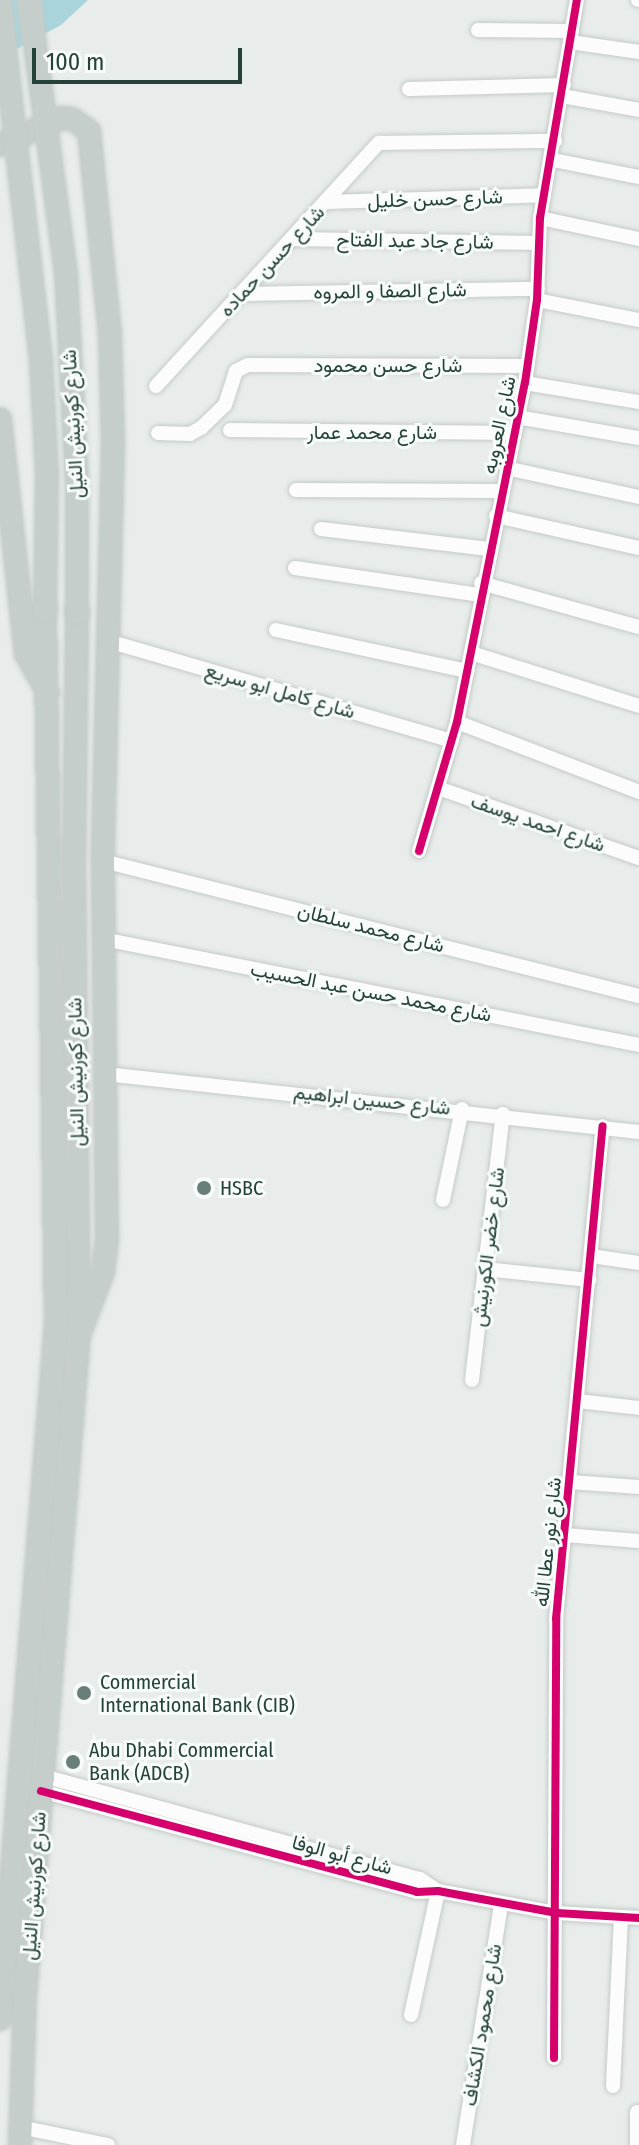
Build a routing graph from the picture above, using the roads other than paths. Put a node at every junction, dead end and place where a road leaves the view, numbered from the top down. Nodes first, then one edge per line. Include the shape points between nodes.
1 (29, 0) edge
2 (577, 0) edge
3 (0, 5) edge
4 (478, 30) dead end
5 (571, 36) junction
6 (639, 52) edge
7 (409, 89) dead end
8 (563, 91) junction
9 (639, 110) edge
10 (555, 141) junction
11 (0, 145) edge
12 (553, 160) junction
13 (639, 177) edge
14 (544, 195) junction
15 (326, 202) junction
16 (540, 218) junction
17 (292, 239) junction
18 (639, 239) edge
19 (539, 243) junction
20 (242, 294) junction
21 (537, 294) junction
22 (639, 320) edge
23 (527, 366) junction
24 (525, 383) junction
25 (156, 386) dead end
26 (639, 402) edge
27 (517, 417) junction
28 (0, 419) edge
29 (230, 430) dead end
30 (158, 433) dead end
31 (514, 433) junction
32 (639, 438) edge
33 (506, 468) junction
34 (296, 490) dead end
35 (501, 491) junction
36 (639, 497) edge
37 (496, 516) junction
38 (321, 529) dead end
39 (639, 548) edge
40 (489, 549) junction
41 (295, 568) dead end
42 (480, 589) junction
43 (639, 627) edge
44 (276, 630) dead end
45 (108, 641) junction
46 (471, 653) junction
47 (468, 671) junction
48 (48, 694) junction
49 (639, 706) edge
50 (457, 722) junction
51 (452, 741) junction
52 (438, 788) junction
53 (639, 792) edge
54 (419, 851) dead end
55 (639, 858) edge
56 (103, 861) junction
57 (74, 869) junction
58 (103, 907) junction
59 (103, 939) junction
60 (639, 996) edge
61 (639, 1045) edge
62 (105, 1074) junction
63 (462, 1109) junction
64 (503, 1114) junction
65 (603, 1126) junction
66 (639, 1132) edge
67 (443, 1200) dead end
68 (591, 1256) junction
69 (639, 1263) edge
70 (485, 1269) junction
71 (589, 1280) junction
72 (79, 1335) junction
73 (472, 1380) dead end
74 (578, 1401) junction
75 (639, 1408) edge
76 (570, 1482) junction
77 (639, 1487) edge
78 (565, 1535) junction
79 (639, 1541) edge
80 (42, 1784) junction
81 (438, 1891) junction
82 (501, 1905) junction
83 (557, 1913) junction
84 (621, 1918) junction
85 (639, 1918) edge
86 (411, 2015) dead end
87 (0, 2019) edge
88 (554, 2058) dead end
89 (613, 2086) dead end
90 (637, 2112) dead end
91 (20, 2136) edge
92 (77, 2142) edge
93 (108, 2145) edge
94 (463, 2145) edge
95 (637, 2145) edge

1 - 57 highway, شارع كورنيش النيل, bridge via 66,273 77,482
2 - 5 street, شارع العروبه
3 - 48 highway, شارع كورنيش النيل, bridge via 41,362
4 - 5 street
5 - 6 street
5 - 8 street, شارع العروبه
7 - 8 street
8 - 9 street
8 - 10 street, شارع العروبه
10 - 12 street, شارع العروبه
10 - 15 street, شارع حسن حماده via 389,141 376,145
11 - 45 highway via 61,118 82,123 93,141 113,388
12 - 13 street
12 - 14 street, شارع العروبه
14 - 15 street, شارع حسن خليل
14 - 16 street, شارع العروبه
15 - 17 street, شارع حسن حماده
16 - 18 street
16 - 19 street, شارع العروبه
17 - 19 street, شارع جاد عبد الفتاح
17 - 20 street, شارع حسن حماده
19 - 21 street, شارع العروبه
20 - 21 street, شارع الصفا و المروه
20 - 25 street, شارع حسن حماده
21 - 22 street, شارع الصفا و المروه
21 - 23 street, شارع العروبه
23 - 24 street, شارع العروبه
23 - 30 street, شارع حسن محمود via 248,365 236,371 225,405 201,428 190,434
24 - 26 street
24 - 27 street, شارع العروبه
27 - 31 street, شارع العروبه
27 - 32 street
28 - 48 highway via 26,654
29 - 31 street, شارع محمد عمار
31 - 33 street, شارع العروبه
33 - 35 street, شارع العروبه
33 - 36 street
34 - 35 street
35 - 37 street, شارع العروبه
37 - 39 street
37 - 40 street, شارع العروبه
38 - 40 street
40 - 42 street, شارع العروبه
41 - 42 street
42 - 43 street
42 - 46 street, شارع العروبه
44 - 47 street
45 - 51 street, شارع كامل ابو سريع
45 - 56 highway
46 - 47 street, شارع العروبه
46 - 49 street
47 - 50 street, شارع العروبه
48 - 87 highway, شارع كورنيش النيل via 56,1323
50 - 51 street, شارع العروبه
50 - 53 street
51 - 52 street, شارع العروبه
52 - 54 street, شارع العروبه
52 - 55 street, شارع احمد يوسف
56 - 58 highway
56 - 60 street, شارع محمد سلطان
57 - 58 highway
57 - 72 highway, شارع كورنيش النيل
58 - 59 highway
59 - 61 street, شارع محمد حسن عبد الحسيب
59 - 62 highway
62 - 63 street, شارع حسين ابراهيم
62 - 72 highway via 107,1239 93,1304
63 - 64 street, شارع حسين ابراهيم
63 - 67 street
64 - 65 street, شارع حسين ابراهيم
64 - 70 street, شارع خضر الكورنيش
65 - 66 street, شارع حسين ابراهيم
65 - 68 street, شارع نور عطا الله
68 - 69 street
68 - 71 street, شارع نور عطا الله
70 - 71 street
70 - 73 street, شارع خضر الكورنيش
71 - 74 street, شارع نور عطا الله
72 - 80 highway, شارع كورنيش النيل via 73,1457
74 - 75 street
74 - 76 street, شارع نور عطا الله
76 - 77 street
76 - 78 street, شارع نور عطا الله
78 - 79 street
78 - 83 street, شارع نور عطا الله via 555,1655
80 - 81 street, شارع أبو الوفا via 417,1892
80 - 91 highway, شارع كورنيش النيل
81 - 82 street, شارع أبو الوفا
81 - 86 street
82 - 83 street, شارع أبو الوفا
82 - 94 street, شارع محمود الكشاف
83 - 84 street, شارع أبو الوفا
83 - 88 street, شارع نور عطا الله
84 - 85 street, شارع أبو الوفا
84 - 89 street
90 - 95 street
91 - 92 street
92 - 93 street

